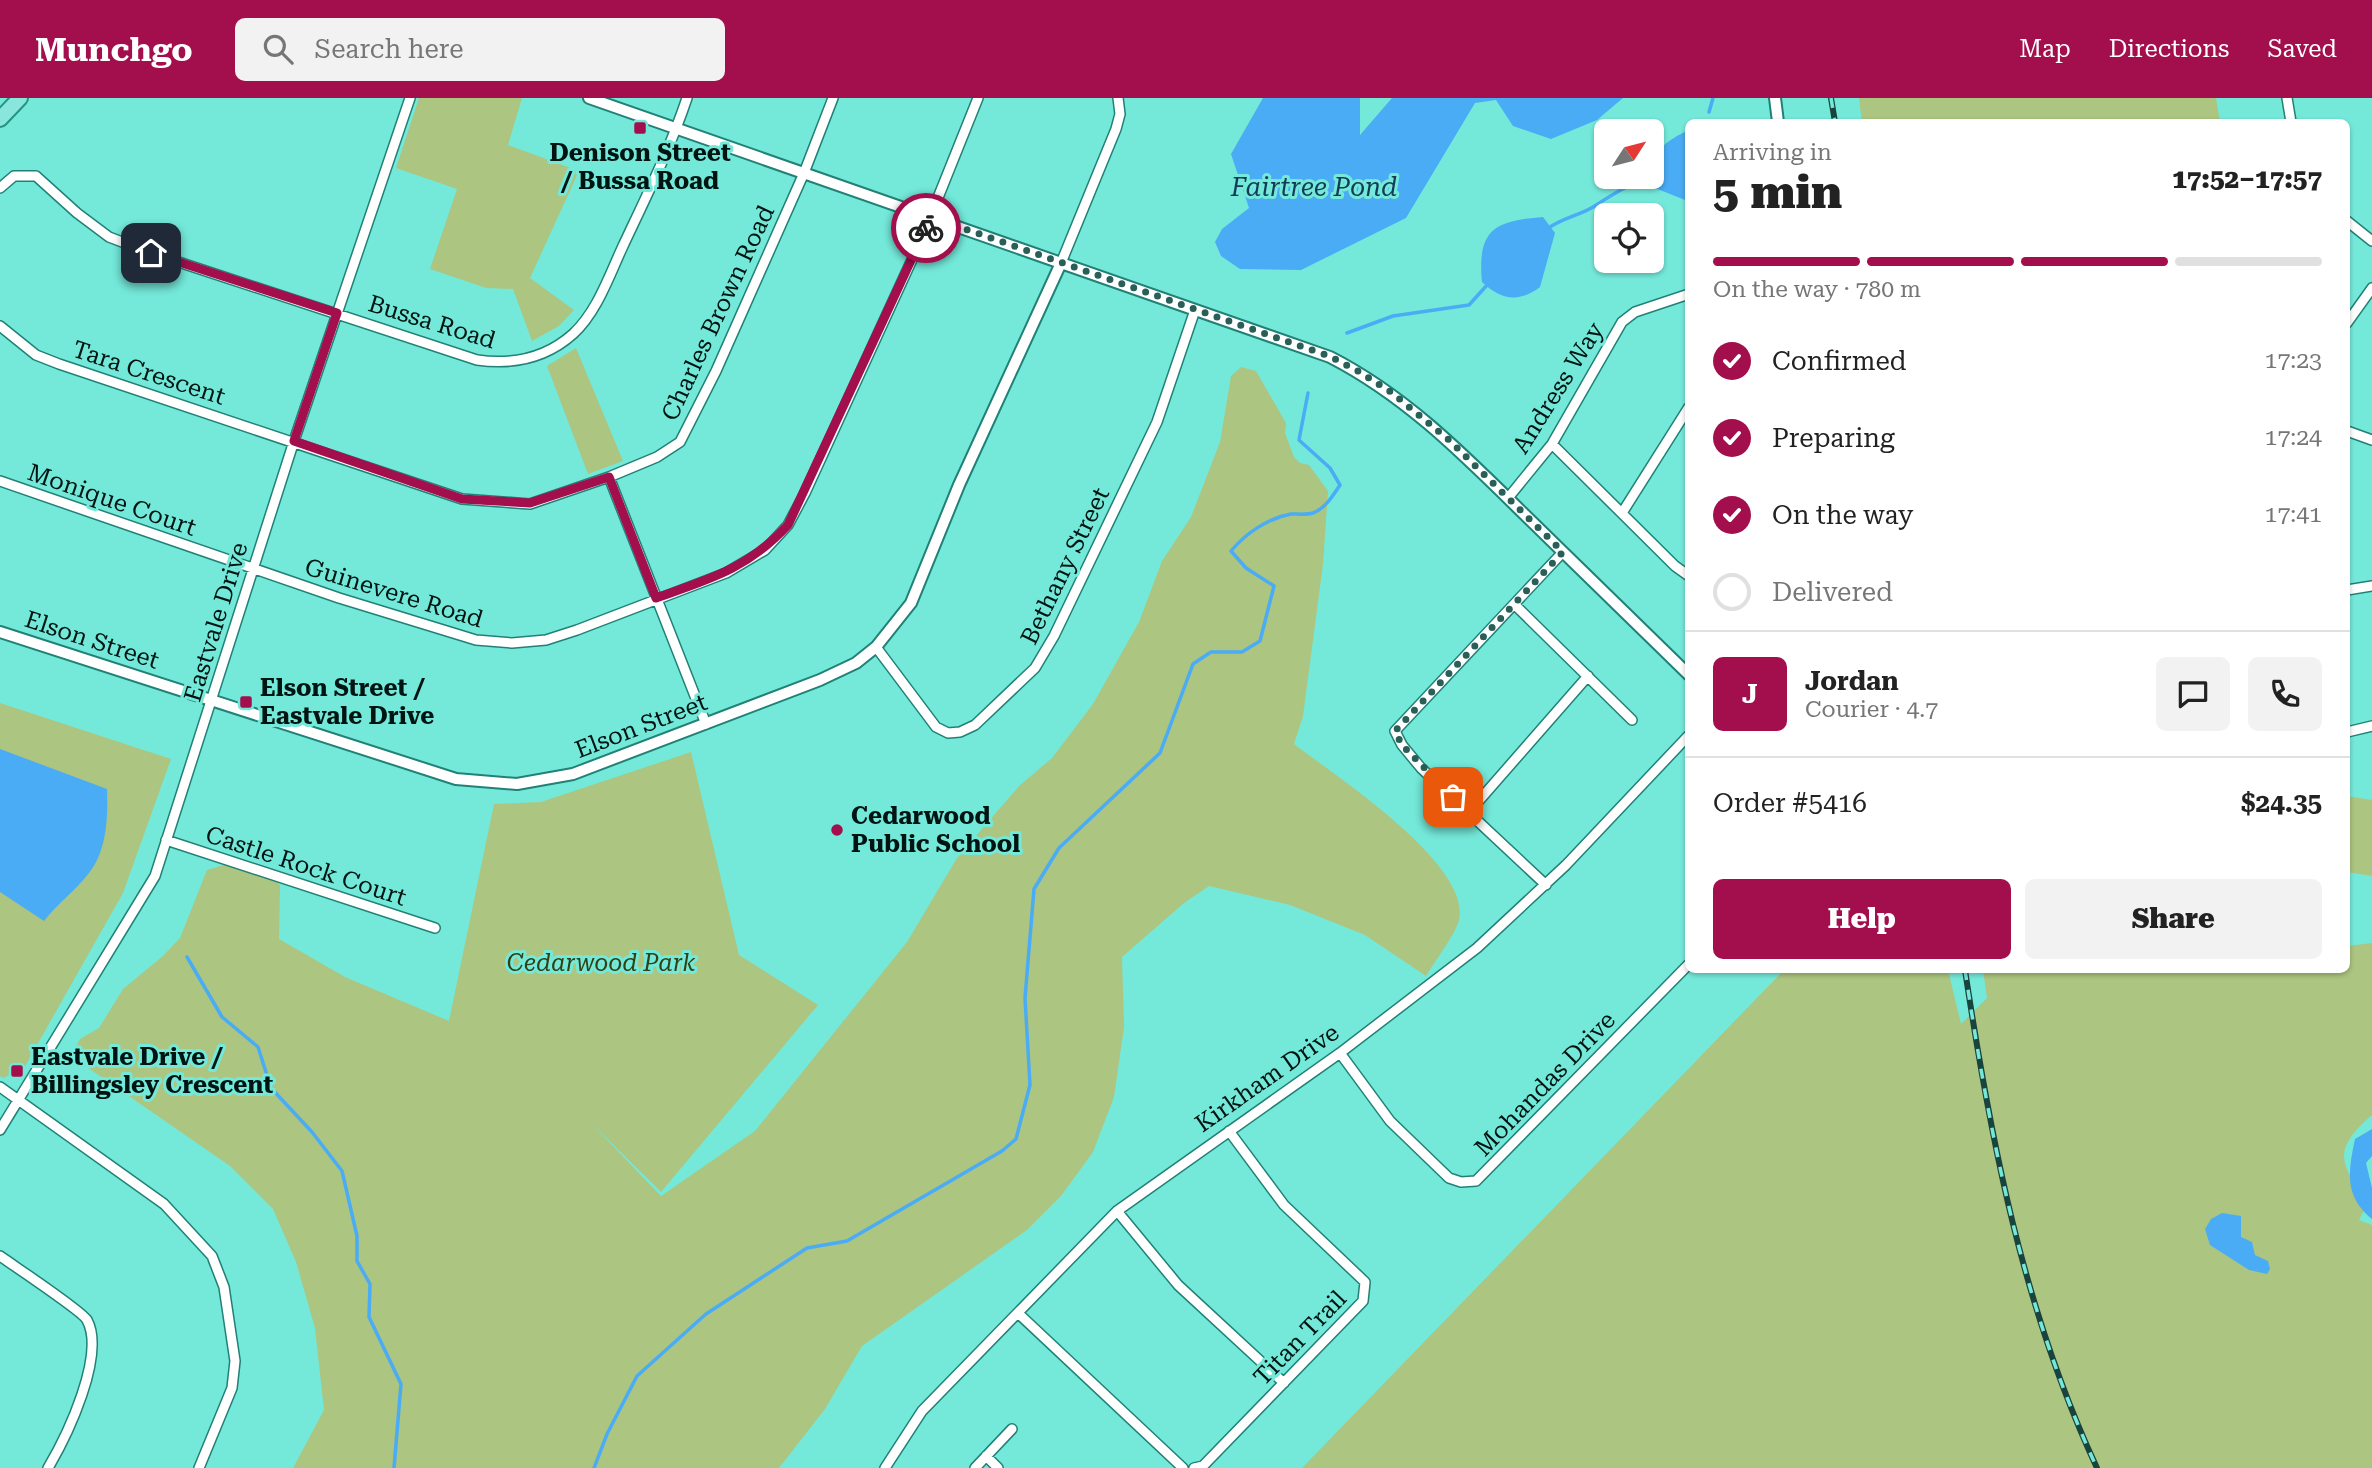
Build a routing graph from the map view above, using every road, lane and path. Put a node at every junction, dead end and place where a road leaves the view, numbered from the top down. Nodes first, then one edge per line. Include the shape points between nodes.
1 (20, 98) edge
2 (410, 98) edge
3 (589, 98) edge
4 (687, 98) edge
5 (834, 98) edge
6 (978, 98) edge
7 (1118, 98) edge
8 (1775, 98) edge
9 (2287, 98) edge
10 (0, 118) edge
11 (1778, 119) edge
12 (2290, 119) edge
13 (677, 129) junction
14 (804, 173) junction
15 (0, 188) edge
16 (931, 217) junction
17 (2350, 223) edge
18 (2372, 241) edge
19 (1061, 263) junction
20 (2372, 288) edge
21 (1685, 295) edge
22 (1195, 310) junction
23 (337, 313) junction
24 (2350, 319) edge
25 (0, 326) edge
26 (1685, 413) edge
27 (2350, 432) edge
28 (2372, 440) edge
29 (294, 441) junction
30 (1552, 444) junction
31 (609, 477) junction
32 (0, 481) edge
33 (1508, 498) junction
34 (1622, 513) junction
35 (1563, 552) junction
36 (252, 569) junction
37 (1685, 572) edge
38 (2372, 586) edge
39 (2350, 590) edge
40 (656, 598) junction
41 (1516, 605) junction
42 (0, 632) edge
43 (876, 648) junction
44 (1685, 672) edge
45 (1588, 676) junction
46 (212, 702) junction
47 (1632, 720) dead end
48 (706, 724) junction
49 (2372, 726) edge
50 (2350, 731) edge
51 (1685, 739) edge
52 (1469, 812) junction
53 (166, 840) junction
54 (1546, 885) junction
55 (435, 928) dead end
56 (1685, 968) edge
57 (1340, 1053) junction
58 (0, 1087) edge
59 (18, 1101) junction
60 (0, 1130) edge
61 (1229, 1131) junction
62 (1117, 1211) junction
63 (0, 1256) edge
64 (1019, 1314) junction
65 (1284, 1383) junction
66 (1012, 1429) dead end
67 (986, 1457) junction
68 (48, 1468) edge
69 (200, 1468) edge
70 (885, 1468) edge
71 (975, 1468) edge
72 (998, 1468) edge
73 (1183, 1468) edge
74 (1194, 1468) edge

1 - 10 main road
2 - 23 street, Eastvale Drive
3 - 13 street
4 - 13 street, Bussa Road
5 - 14 street, Charles Brown Road
6 - 16 street, Guinevere Road
7 - 19 street via 1116,130
8 - 11 street
9 - 12 street
13 - 14 street
13 - 23 street, Bussa Road via 595,306 574,333 555,347 523,360 489,362
14 - 16 street
14 - 31 street, Charles Brown Road via 680,442
15 - 23 street via 14,176 36,176 109,237
16 - 19 street
16 - 40 street, Guinevere Road via 788,525 765,550 726,573
17 - 18 street
19 - 22 street
19 - 43 street, Elson Street via 911,603
20 - 24 street
21 - 30 street, Andress Way via 1622,322
22 - 33 street via 1329,356 1358,371 1418,413
22 - 43 street, Bethany Street via 1157,422 1035,668 975,725 948,733 936,727
23 - 29 street, Eastvale Drive
25 - 29 street, Tara Crescent via 36,355 59,364
26 - 34 street
27 - 28 street
29 - 31 street, Charles Brown Road via 462,499 530,503
29 - 36 street, Eastvale Drive
30 - 33 street, Andress Way
30 - 34 street
31 - 40 street
32 - 36 street, Monique Court
33 - 35 street
34 - 37 street
35 - 41 street
35 - 44 street
36 - 40 street, Guinevere Road via 476,640 512,643 546,640
36 - 46 street, Eastvale Drive
38 - 39 street
40 - 48 street
41 - 45 street
41 - 52 street via 1395,731 1422,768
42 - 46 street, Elson Street
43 - 48 street, Elson Street via 820,681
45 - 47 street
45 - 52 street
46 - 48 street, Elson Street via 435,774 486,784 527,783 573,774
46 - 53 street, Eastvale Drive
49 - 50 street
51 - 54 street, Kirkham Drive
52 - 54 street
53 - 55 street, Castle Rock Court
53 - 59 street, Eastvale Drive via 155,876
54 - 57 street, Kirkham Drive via 1477,948
56 - 57 street, Mohandas Drive via 1476,1181 1449,1178 1390,1121
57 - 61 street, Kirkham Drive
58 - 59 street
59 - 60 street, Eastvale Drive
59 - 69 street via 164,1204 212,1256 224,1287 234,1361 232,1388
61 - 62 street, Kirkham Drive
61 - 65 street, Titan Trail via 1284,1205 1365,1282 1363,1301
62 - 64 street, Kirkham Drive
62 - 65 street via 1178,1285
63 - 68 street via 87,1319 93,1346 83,1386
64 - 70 street, Kirkham Drive via 922,1411
64 - 73 street
65 - 74 street, Titan Trail via 1203,1465
66 - 67 street
67 - 71 street
67 - 72 street

